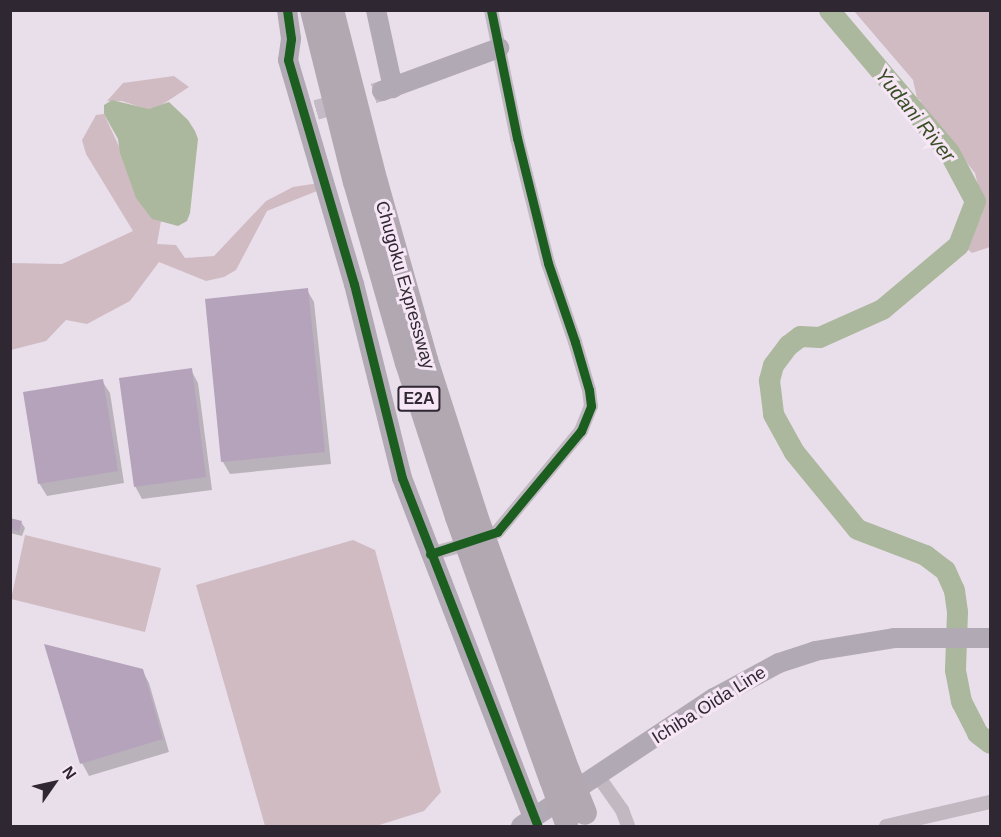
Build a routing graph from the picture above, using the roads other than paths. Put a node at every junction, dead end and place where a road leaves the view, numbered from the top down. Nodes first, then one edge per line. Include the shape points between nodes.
1 (286, 10) edge
2 (312, 10) edge
3 (332, 10) edge
4 (376, 10) edge
5 (491, 10) edge
6 (499, 48) junction
7 (497, 532) dead end
8 (460, 546) dead end
9 (430, 554) junction
10 (981, 638) edge
11 (560, 775) junction
12 (598, 776) junction
13 (990, 802) edge
14 (577, 822) edge
15 (531, 824) edge
16 (628, 826) edge
17 (886, 826) edge

1 - 9 street via 291,39 288,60 310,112 402,478
2 - 11 highway, Chugoku Expressway / E2A via 355,182 407,363 457,517
3 - 11 highway, Chugoku Expressway / E2A via 426,360
4 - 6 street via 388,89
5 - 6 street
6 - 7 street via 548,263 591,406 581,431
8 - 9 street
9 - 15 street
10 - 12 street, Ichiba Oida Line via 894,638 815,651 779,663 714,698
11 - 14 highway, Chugoku Expressway / E2A, bridge
12 - 15 street, Ichiba Oida Line
12 - 16 street via 622,810
13 - 17 street

